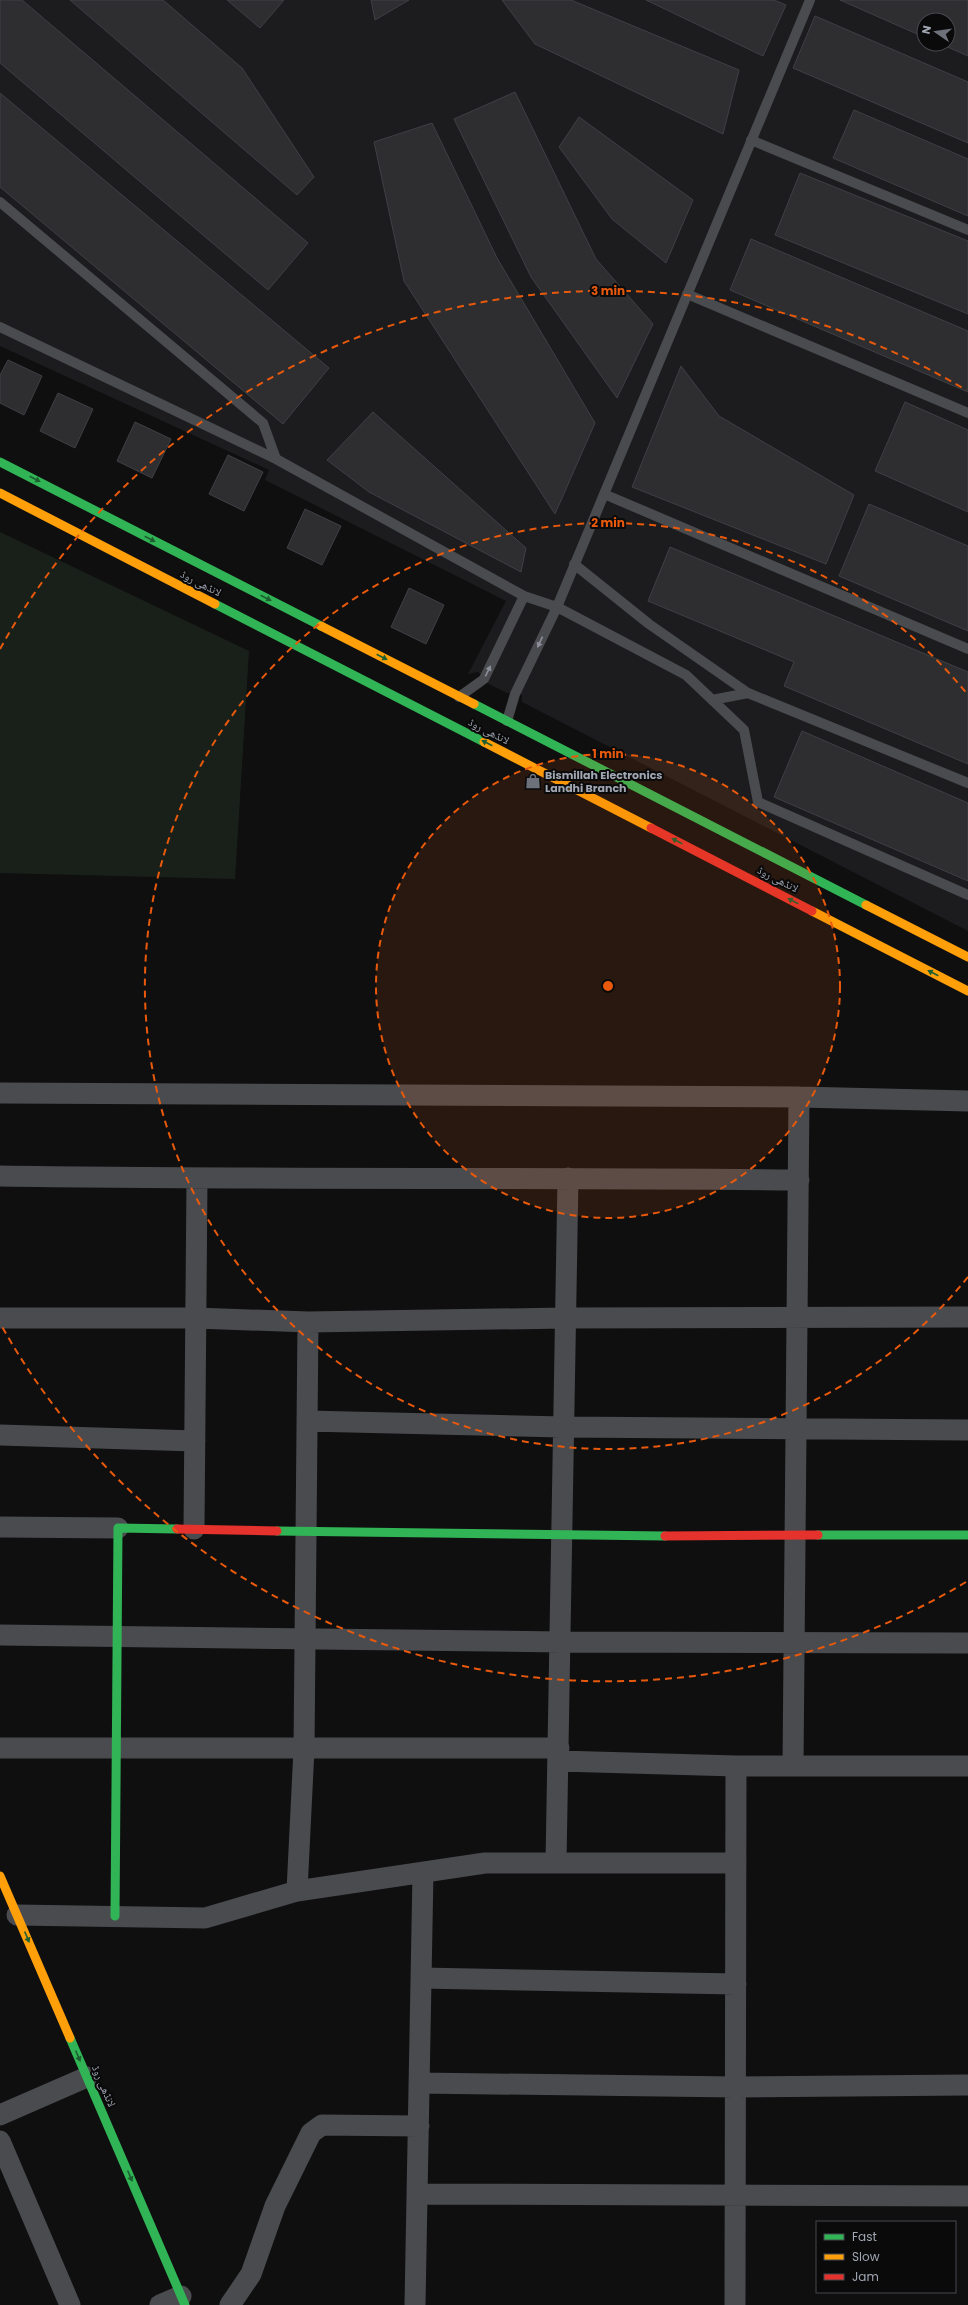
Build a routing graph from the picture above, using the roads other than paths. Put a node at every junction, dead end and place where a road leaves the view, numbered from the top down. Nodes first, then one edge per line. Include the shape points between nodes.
1 (810, 0) edge
2 (752, 140) junction
3 (0, 202) edge
4 (968, 230) edge
5 (687, 294) junction
6 (0, 327) edge
7 (968, 413) edge
8 (276, 459) junction
9 (0, 462) edge
10 (0, 493) edge
11 (604, 494) junction
12 (574, 564) junction
13 (524, 596) junction
14 (557, 607) junction
15 (968, 649) edge
16 (748, 693) junction
17 (459, 697) junction
18 (712, 700) junction
19 (443, 721) junction
20 (507, 722) junction
21 (521, 729) junction
22 (513, 757) junction
23 (968, 783) edge
24 (968, 895) edge
25 (968, 957) edge
26 (968, 991) edge
27 (0, 1093) edge
28 (799, 1097) junction
29 (968, 1101) edge
30 (0, 1176) edge
31 (568, 1178) junction
32 (197, 1179) junction
33 (799, 1180) junction
34 (968, 1317) edge
35 (0, 1318) edge
36 (196, 1318) junction
37 (565, 1318) junction
38 (797, 1318) junction
39 (308, 1322) junction
40 (307, 1421) junction
41 (563, 1427) junction
42 (795, 1430) junction
43 (968, 1430) edge
44 (0, 1435) edge
45 (195, 1441) junction
46 (0, 1527) edge
47 (118, 1528) junction
48 (194, 1529) junction
49 (306, 1530) junction
50 (968, 1535) edge
51 (562, 1536) junction
52 (794, 1536) junction
53 (0, 1635) edge
54 (117, 1636) junction
55 (305, 1639) junction
56 (560, 1642) junction
57 (968, 1642) edge
58 (794, 1643) junction
59 (0, 1748) edge
60 (116, 1748) junction
61 (304, 1749) junction
62 (559, 1754) junction
63 (736, 1766) junction
64 (793, 1766) junction
65 (968, 1766) edge
66 (556, 1862) junction
67 (736, 1863) junction
68 (423, 1872) junction
69 (0, 1876) edge
70 (297, 1891) junction
71 (17, 1915) junction
72 (115, 1916) junction
73 (421, 1978) junction
74 (736, 1984) junction
75 (87, 2077) junction
76 (420, 2083) junction
77 (968, 2085) edge
78 (736, 2087) junction
79 (0, 2115) edge
80 (419, 2126) junction
81 (0, 2141) edge
82 (418, 2194) junction
83 (735, 2196) junction
84 (968, 2196) edge
85 (183, 2300) edge
86 (70, 2305) edge
87 (160, 2305) edge
88 (230, 2305) edge
89 (415, 2305) edge
90 (735, 2305) edge

1 - 2 lane
2 - 4 lane
2 - 5 lane
3 - 8 lane via 263,423
5 - 7 lane
5 - 11 lane
6 - 8 lane
8 - 13 lane
9 -> 17 main road, لانڈھی روڈ
10 - 19 main road, لانڈھی روڈ
11 - 12 lane
11 - 15 lane
12 - 14 lane
12 - 16 lane via 649,624
13 - 14 lane
17 -> 13 lane via 484,679
14 - 18 lane via 686,675
14 -> 20 lane via 515,694
16 - 18 lane
16 - 23 lane
17 - 19 main road via 462,714 452,722
17 - 20 main road, لانڈھی روڈ
18 - 24 lane via 744,730 758,802
22 -> 19 main road, لانڈھی روڈ
20 - 21 main road, لانڈھی روڈ
21 - 22 main road via 512,731 507,737 507,750
21 - 25 main road, لانڈھی روڈ via 828,890
26 -> 22 main road, لانڈھی روڈ via 818,909
27 - 28 street
28 - 29 street
28 - 33 street
30 - 32 street
31 - 32 street
31 - 33 street
31 - 37 street
32 - 36 street
33 - 38 street
34 - 38 street
35 - 36 street
36 - 39 street
36 - 45 street
37 - 38 street
37 - 39 street
37 - 41 street
38 - 42 street
39 - 40 street
40 - 41 street
40 - 49 street
41 - 42 street
41 - 51 street
42 - 43 street
42 - 52 street
44 - 45 street
45 - 48 street
46 - 47 street
47 - 48 main road
47 - 54 main road
48 - 49 main road
49 - 51 main road
49 - 55 street
50 - 52 main road
51 - 52 main road
51 - 56 street
52 - 58 street
53 - 54 street
54 - 55 street
54 - 60 main road
55 - 56 street
55 - 61 street
56 - 58 street
56 - 62 street
57 - 58 street
58 - 64 street
59 - 60 street
60 - 61 street
60 - 72 main road
61 - 62 street
61 - 70 street
62 - 63 street
62 - 66 street
63 - 64 street
63 - 67 street
64 - 65 street
66 - 67 street
66 - 68 street via 485,1863
67 - 74 street
68 - 70 street
68 - 73 street
69 - 71 main road, لانڈھی روڈ
70 - 72 street via 205,1918
71 - 72 street
71 -> 75 main road, لانڈھی روڈ
73 - 74 street
73 - 76 street
74 - 78 street
75 - 79 street
75 -> 85 main road, لانڈھی روڈ
76 - 78 street
76 - 80 street
77 - 78 street
78 - 83 street
80 - 82 street
80 - 88 street via 322,2126 311,2133 275,2206 251,2274
81 - 86 street
82 - 83 street
82 - 89 street
83 - 84 street
83 - 90 street
85 - 87 street

